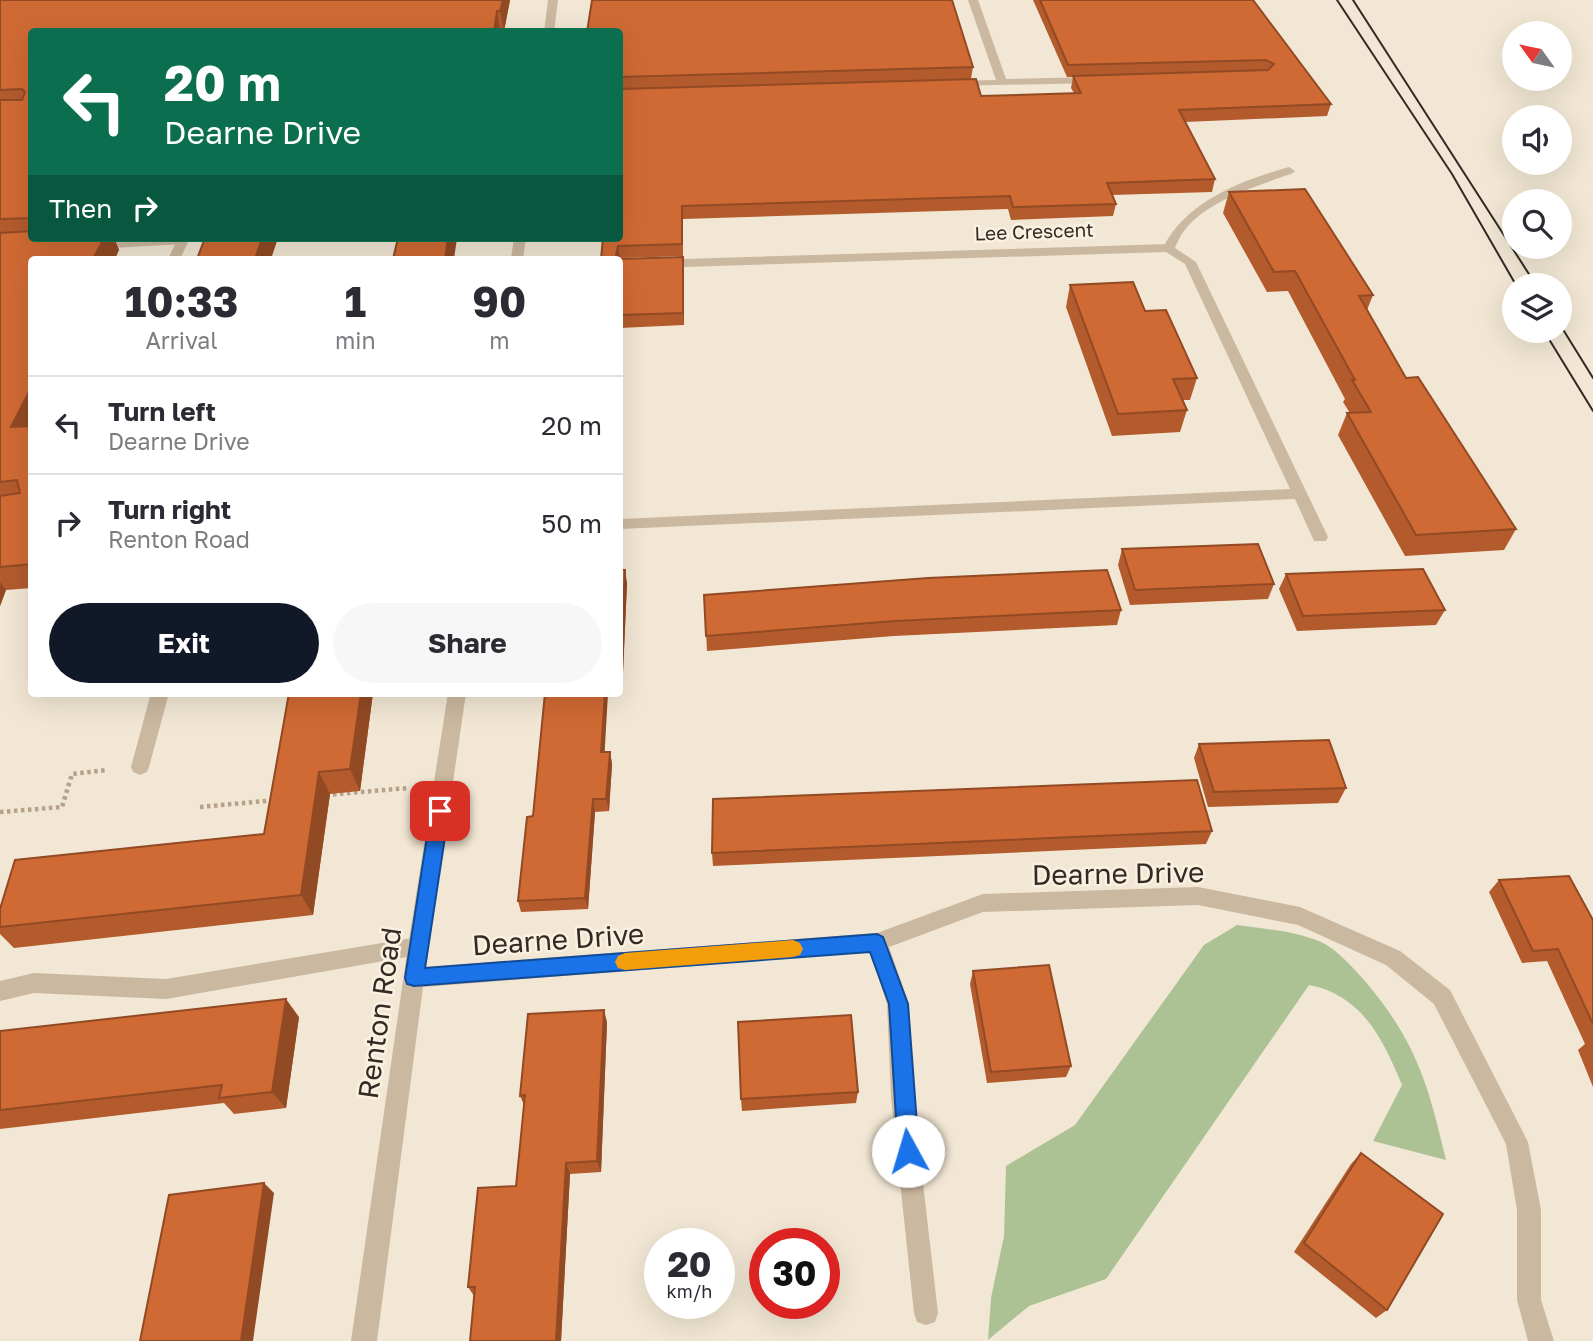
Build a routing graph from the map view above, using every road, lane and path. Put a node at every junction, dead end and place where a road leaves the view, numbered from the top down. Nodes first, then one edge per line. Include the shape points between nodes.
1 (553, 0) edge
2 (973, 0) edge
3 (550, 28) edge
4 (1112, 80) edge
5 (1002, 82) junction
6 (947, 84) edge
7 (1289, 171) dead end
8 (132, 242) edge
9 (81, 245) edge
10 (1169, 248) junction
11 (623, 265) edge
12 (1300, 494) junction
13 (623, 524) edge
14 (1320, 537) dead end
15 (159, 697) edge
16 (456, 697) edge
17 (140, 767) joint
18 (444, 785) junction
19 (322, 796) edge
20 (281, 800) edge
21 (200, 807) dead end
22 (0, 812) edge
23 (877, 943) junction
24 (418, 946) junction
25 (414, 978) junction
26 (0, 991) edge
27 (926, 1313) dead end
28 (364, 1341) edge
29 (1541, 1341) edge

1 - 3 street
2 - 5 street
4 - 5 street
5 - 6 street
7 - 10 street via 1243,187 1189,219
8 - 9 street
10 - 11 street, Lee Crescent
10 - 12 street via 1190,262
12 - 13 street
12 - 14 street
15 - 17 street
16 - 18 street, Renton Road
17 - 22 path via 72,774 62,807
18 - 19 path
18 - 24 street, Renton Road
20 - 21 path
23 - 25 street, Dearne Drive
23 - 27 street via 898,1004 902,1097
23 - 29 street, Dearne Drive via 983,904 1198,896 1300,916 1393,958 1442,997 1517,1142 1529,1210 1529,1300
24 - 25 street, Renton Road
24 - 26 street via 166,989 34,983
25 - 28 street, Renton Road

